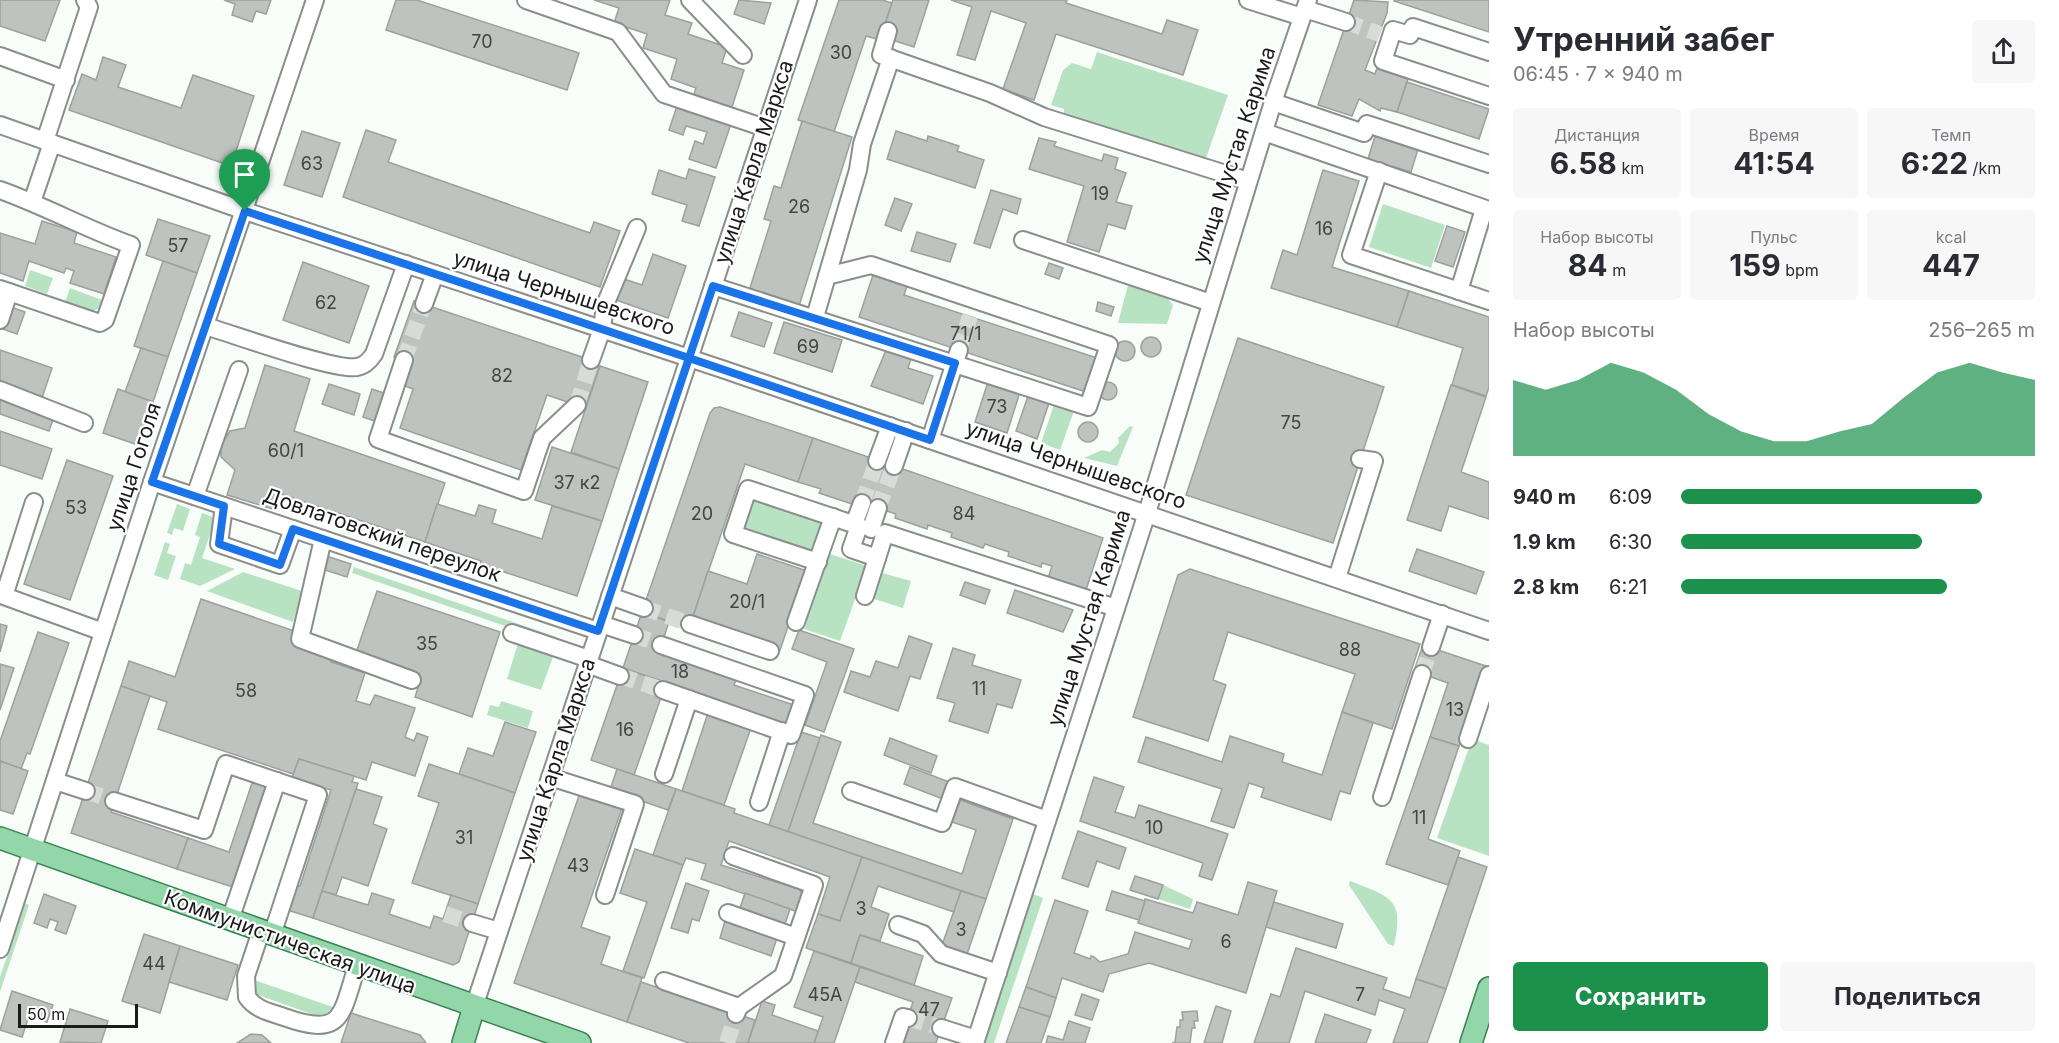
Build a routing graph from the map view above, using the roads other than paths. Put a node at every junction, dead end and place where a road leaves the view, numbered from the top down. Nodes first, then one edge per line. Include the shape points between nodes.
1 (85, 0) edge
2 (315, 0) edge
3 (526, 0) edge
4 (690, 0) edge
5 (808, 0) edge
6 (1248, 0) edge
7 (1305, 9) edge
8 (1346, 22) tunnel mouth
9 (888, 31) dead end
10 (1489, 52) edge
11 (742, 55) dead end
12 (0, 56) edge
13 (891, 58) junction
14 (66, 80) junction
15 (1489, 96) edge
16 (1273, 102) junction
17 (0, 125) edge
18 (765, 128) junction
19 (1264, 132) junction
20 (48, 142) junction
21 (1489, 164) edge
22 (1379, 171) junction
23 (1248, 181) junction
24 (0, 190) edge
25 (32, 202) junction
26 (1487, 209) edge
27 (245, 211) junction
28 (637, 228) dead end
29 (1023, 240) dead end
30 (406, 264) junction
31 (435, 274) junction
32 (827, 276) junction
33 (713, 286) junction
34 (4, 290) edge
35 (1459, 291) junction
36 (976, 300) junction
37 (1489, 301) edge
38 (1211, 303) junction
39 (424, 304) tunnel mouth
40 (970, 316) tunnel mouth
41 (815, 317) junction
42 (0, 320) edge
43 (205, 326) junction
44 (602, 329) junction
45 (957, 357) junction
46 (689, 358) junction
47 (405, 360) tunnel mouth
48 (591, 360) tunnel mouth
49 (239, 370) dead end
50 (0, 390) edge
51 (577, 405) tunnel mouth
52 (84, 423) dead end
53 (890, 426) junction
54 (906, 431) junction
55 (930, 440) junction
56 (1360, 459) dead end
57 (877, 461) tunnel mouth
58 (894, 466) tunnel mouth
59 (152, 482) junction
60 (195, 496) junction
61 (34, 502) dead end
62 (862, 503) tunnel mouth
63 (224, 506) junction
64 (878, 508) tunnel mouth
65 (1147, 513) junction
66 (833, 517) junction
67 (854, 524) junction
68 (293, 529) junction
69 (871, 529) dead end
70 (323, 539) junction
71 (877, 558) junction
72 (818, 562) junction
73 (1337, 578) junction
74 (610, 596) junction
75 (864, 596) dead end
76 (644, 608) tunnel mouth
77 (1116, 608) junction
78 (1442, 614) junction
79 (796, 622) dead end
80 (690, 624) tunnel mouth
81 (600, 628) junction
82 (1489, 631) edge
83 (103, 632) junction
84 (512, 633) dead end
85 (634, 635) tunnel mouth
86 (661, 645) tunnel mouth
87 (1431, 647) tunnel mouth
88 (770, 651) dead end
89 (588, 662) junction
90 (1422, 674) tunnel mouth
91 (1489, 675) edge
92 (620, 676) tunnel mouth
93 (412, 680) dead end
94 (663, 690) tunnel mouth
95 (689, 699) junction
96 (782, 731) junction
97 (1467, 739) dead end
98 (664, 774) dead end
99 (550, 777) junction
100 (55, 781) junction
101 (277, 781) junction
102 (851, 790) dead end
103 (86, 791) tunnel mouth
104 (1382, 797) dead end
105 (114, 801) tunnel mouth
106 (759, 802) dead end
107 (1047, 820) junction
108 (0, 838) edge
109 (33, 850) junction
110 (733, 856) dead end
111 (605, 895) dead end
112 (728, 913) dead end
113 (230, 920) junction
114 (472, 923) tunnel mouth
115 (898, 925) dead end
116 (499, 931) junction
117 (267, 933) junction
118 (796, 937) junction
119 (1, 940) edge
120 (357, 966) junction
121 (998, 973) junction
122 (664, 981) dead end
123 (1489, 988) edge
124 (474, 1008) junction
125 (908, 1018) dead end
126 (941, 1028) tunnel mouth
127 (975, 1041) edge
128 (463, 1043) edge
129 (580, 1043) edge
130 (894, 1043) edge
131 (1471, 1043) edge

1 - 14 street via 89,7
2 - 27 street, улица Гоголя
3 - 18 street via 618,32 664,94
4 - 11 street
5 - 18 street, улица Карла Маркса
6 - 7 street
7 - 8 street
7 - 16 street, улица Мустая Карима
9 - 13 street via 881,55
10 - 15 street via 1413,27 1410,35 1393,30 1385,35 1383,60
12 - 14 street
13 - 23 street via 1044,117
13 - 32 street via 862,144
14 - 20 street
16 - 19 street, улица Мустая Карима
16 - 21 street via 1364,133 1367,124
17 - 20 street, улица Чернышевского
18 - 33 street, улица Карла Маркса
19 - 22 street
19 - 23 street, улица Мустая Карима
20 - 25 street
20 - 27 street, улица Чернышевского
22 - 26 street
22 - 35 street via 1351,255
23 - 38 street, улица Мустая Карима
24 - 25 street
25 - 34 street via 131,245 105,320 100,323
26 - 35 street
27 - 30 street, улица Чернышевского
27 - 43 street, улица Гоголя
28 - 44 street via 605,305
29 - 38 street
30 - 31 street, улица Чернышевского
30 - 43 street via 374,354 368,363 358,367 328,364
31 - 39 street
31 - 44 street, улица Чернышевского
32 - 36 street via 871,264
32 - 41 street
33 - 41 street
33 - 46 street, улица Карла Маркса
34 - 42 street
35 - 37 street
36 - 40 street
36 - 45 street via 1109,345 1088,407
38 - 65 street, улица Мустая Карима
41 - 45 street
43 - 59 street, улица Гоголя
44 - 46 street, улица Чернышевского
44 - 48 street
45 - 55 street
46 - 53 street, улица Чернышевского
46 - 74 street, улица Карла Маркса
47 - 51 street via 378,439 524,491 542,438
49 - 60 street
50 - 52 street
53 - 54 street, улица Чернышевского
53 - 57 street
54 - 55 street, улица Чернышевского
54 - 58 street
55 - 65 street, улица Чернышевского
56 - 73 street via 1374,461
59 - 60 street, Довлатовский переулок
59 - 83 street, улица Гоголя
60 - 63 street, Довлатовский переулок
61 - 83 street via 4,596
62 - 67 street
63 - 68 street, Довлатовский переулок
63 - 68 street via 219,544 250,555 280,565
64 - 69 street
65 - 73 street, улица Чернышевского
65 - 77 street, улица Мустая Карима
66 - 67 street
66 - 72 street
66 - 72 street via 748,489 733,534
67 - 71 street via 859,526 851,549
68 - 70 street, Довлатовский переулок
70 - 81 street, Довлатовский переулок
70 - 93 street via 300,639
71 - 75 street
71 - 77 street via 885,533
72 - 79 street
73 - 78 street, улица Чернышевского
74 - 76 street
74 - 81 street, улица Карла Маркса
77 - 107 street, улица Мустая Карима
78 - 82 street, улица Чернышевского
78 - 87 street
80 - 88 street
81 - 85 street, Довлатовский переулок
81 - 89 street, улица Карла Маркса
83 - 100 street, улица Гоголя
84 - 89 street
86 - 96 street via 805,695 791,735
89 - 92 street
89 - 99 street, улица Карла Маркса
90 - 104 street
91 - 97 street
94 - 95 street
95 - 96 street
95 - 98 street
96 - 106 street
99 - 111 street via 635,804
99 - 116 street, улица Карла Маркса
100 - 103 street
100 - 109 street, улица Гоголя
101 - 105 street via 226,764 204,830
101 - 113 street
101 - 117 street via 318,795
102 - 107 street via 942,823 955,787
107 - 121 street, улица Мустая Карима
108 - 109 main road, Коммунистическая улица
109 - 113 main road, Коммунистическая улица
109 - 119 street, улица Гоголя
110 - 118 street via 814,885
112 - 118 street
113 - 117 main road, Коммунистическая улица
114 - 116 street
115 - 121 street via 923,934 941,954
116 - 124 street, улица Карла Маркса
117 - 120 main road, Коммунистическая улица
117 - 120 street via 246,976 247,997 257,1008 323,1027 335,1021 343,1010
118 - 122 street via 783,976 738,1010
120 - 124 main road, Коммунистическая улица
121 - 127 street, улица Мустая Карима
123 - 131 main road
124 - 128 main road, улица Карла Маркса
124 - 129 main road, Коммунистическая улица
125 - 130 street via 903,1017
126 - 127 street

